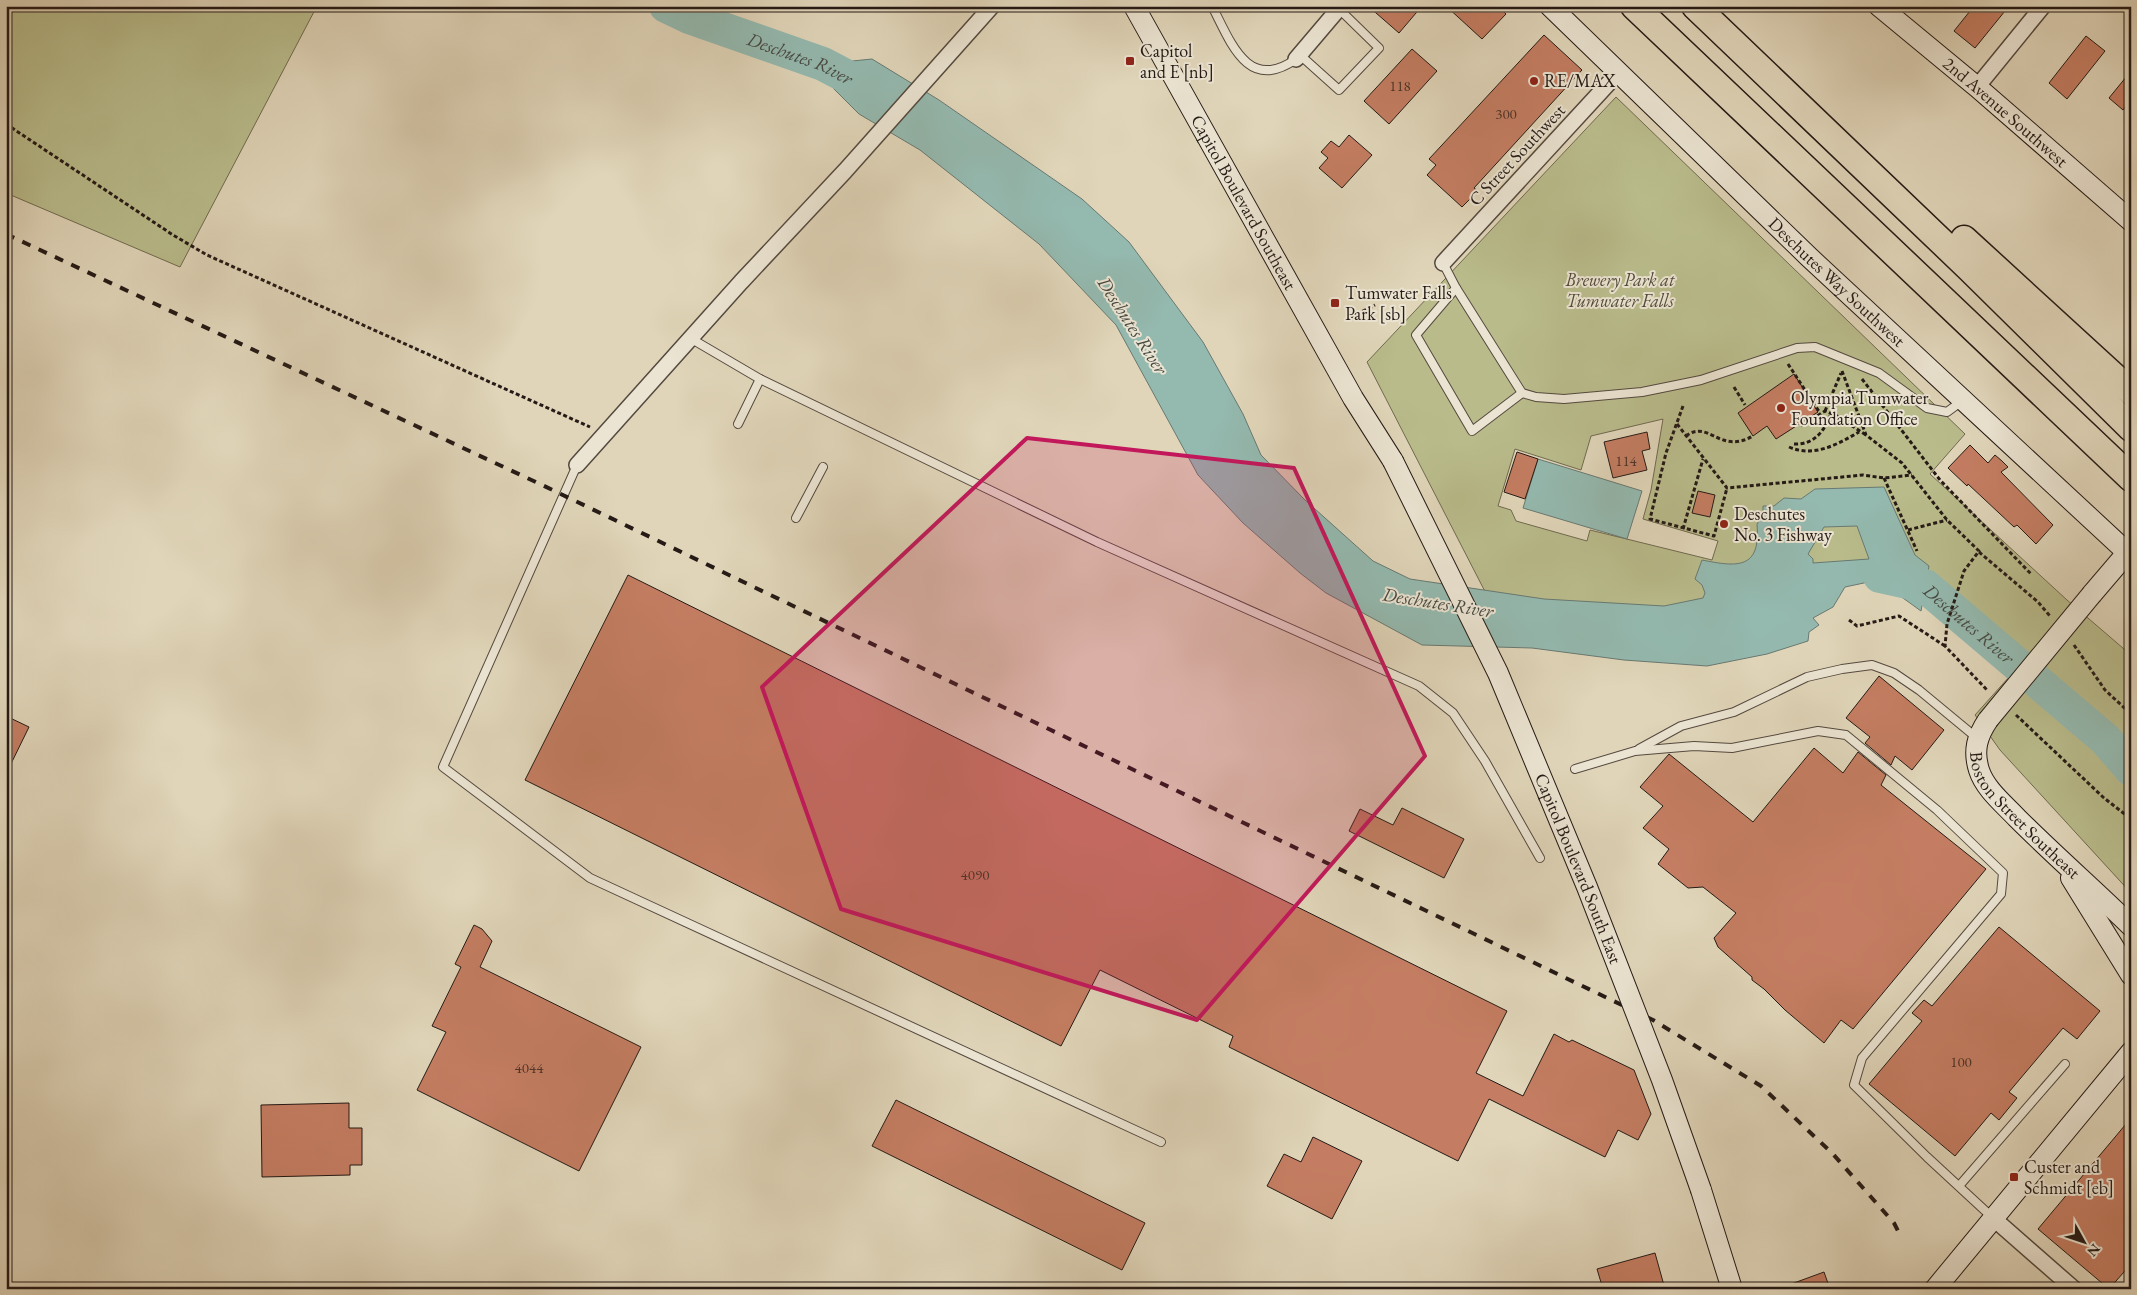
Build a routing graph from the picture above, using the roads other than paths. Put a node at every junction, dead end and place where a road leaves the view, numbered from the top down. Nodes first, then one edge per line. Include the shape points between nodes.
1 (992, 6) edge
2 (1212, 6) edge
3 (1550, 6) edge
4 (1634, 6) edge
5 (1694, 6) edge
6 (1711, 6) edge
7 (1879, 6) edge
8 (2043, 6) edge
9 (1340, 8) edge
10 (1133, 9) edge
11 (1298, 57) junction
12 (1618, 73) junction
13 (1977, 87) junction
14 (2131, 221) edge
15 (1443, 262) joint
16 (1456, 288) junction
17 (690, 338) junction
18 (760, 380) junction
19 (2131, 392) edge
20 (1522, 393) junction
21 (1962, 401) junction
22 (738, 424) dead end
23 (2131, 428) edge
24 (1392, 461) joint
25 (577, 464) joint
26 (823, 467) dead end
27 (2131, 478) edge
28 (796, 518) dead end
29 (2129, 554) edge
30 (1977, 739) junction
31 (1635, 751) junction
32 (1574, 769) dead end
33 (1540, 858) dead end
34 (2062, 863) junction
35 (2131, 926) edge
36 (2131, 975) edge
37 (2131, 1052) edge
38 (2065, 1064) dead end
39 (1161, 1142) dead end
40 (1959, 1186) junction
41 (1993, 1218) junction
42 (1732, 1289) edge
43 (1935, 1289) edge
44 (2074, 1289) edge

1 - 17 street
2 - 11 lane via 1234,48 1256,70 1270,72
3 - 12 main road, Deschutes Way Southwest
4 - 27 highway
5 - 23 highway via 1970,269
6 - 19 highway
7 - 13 main road, 2nd Avenue Southwest
8 - 13 street
9 - 11 street
9 - 11 lane via 1379,48 1338,90
10 - 24 main road, Capitol Boulevard Southeast via 1353,398
12 - 15 street, C Street Southwest
12 - 21 main road, Deschutes Way Southwest
13 - 14 main road, 2nd Avenue Southwest
15 - 16 lane
16 - 20 lane
16 - 20 lane via 1416,335 1472,431
17 - 18 lane
17 - 25 street
18 - 22 lane
18 - 33 lane via 1097,542 1419,686 1453,713 1485,761
20 - 21 lane via 1564,399 1616,396 1685,384 1797,348 1815,347 1879,373 1932,410 1946,412
21 - 29 main road, Deschutes Way Southwest
24 - 42 main road, Capitol Boulevard South East, bridge via 1498,673 1590,896 1662,1080
25 - 39 lane via 443,767 590,878
26 - 28 lane
29 - 30 main road, Boston Street Southeast, bridge via 1988,720
30 - 31 lane via 1919,690 1894,673 1872,665 1807,677 1734,712 1681,726
30 - 34 main road, Boston Street Southeast via 1980,772 1991,791
31 - 32 lane
31 - 40 lane via 1694,746 1732,748 1818,731 1846,735 1937,810 2003,873 2001,894 1862,1058 1854,1085
34 - 35 main road, Boston Street Southeast
34 - 36 main road
37 - 41 main road
38 - 40 lane
40 - 41 lane
41 - 43 main road
41 - 44 street

